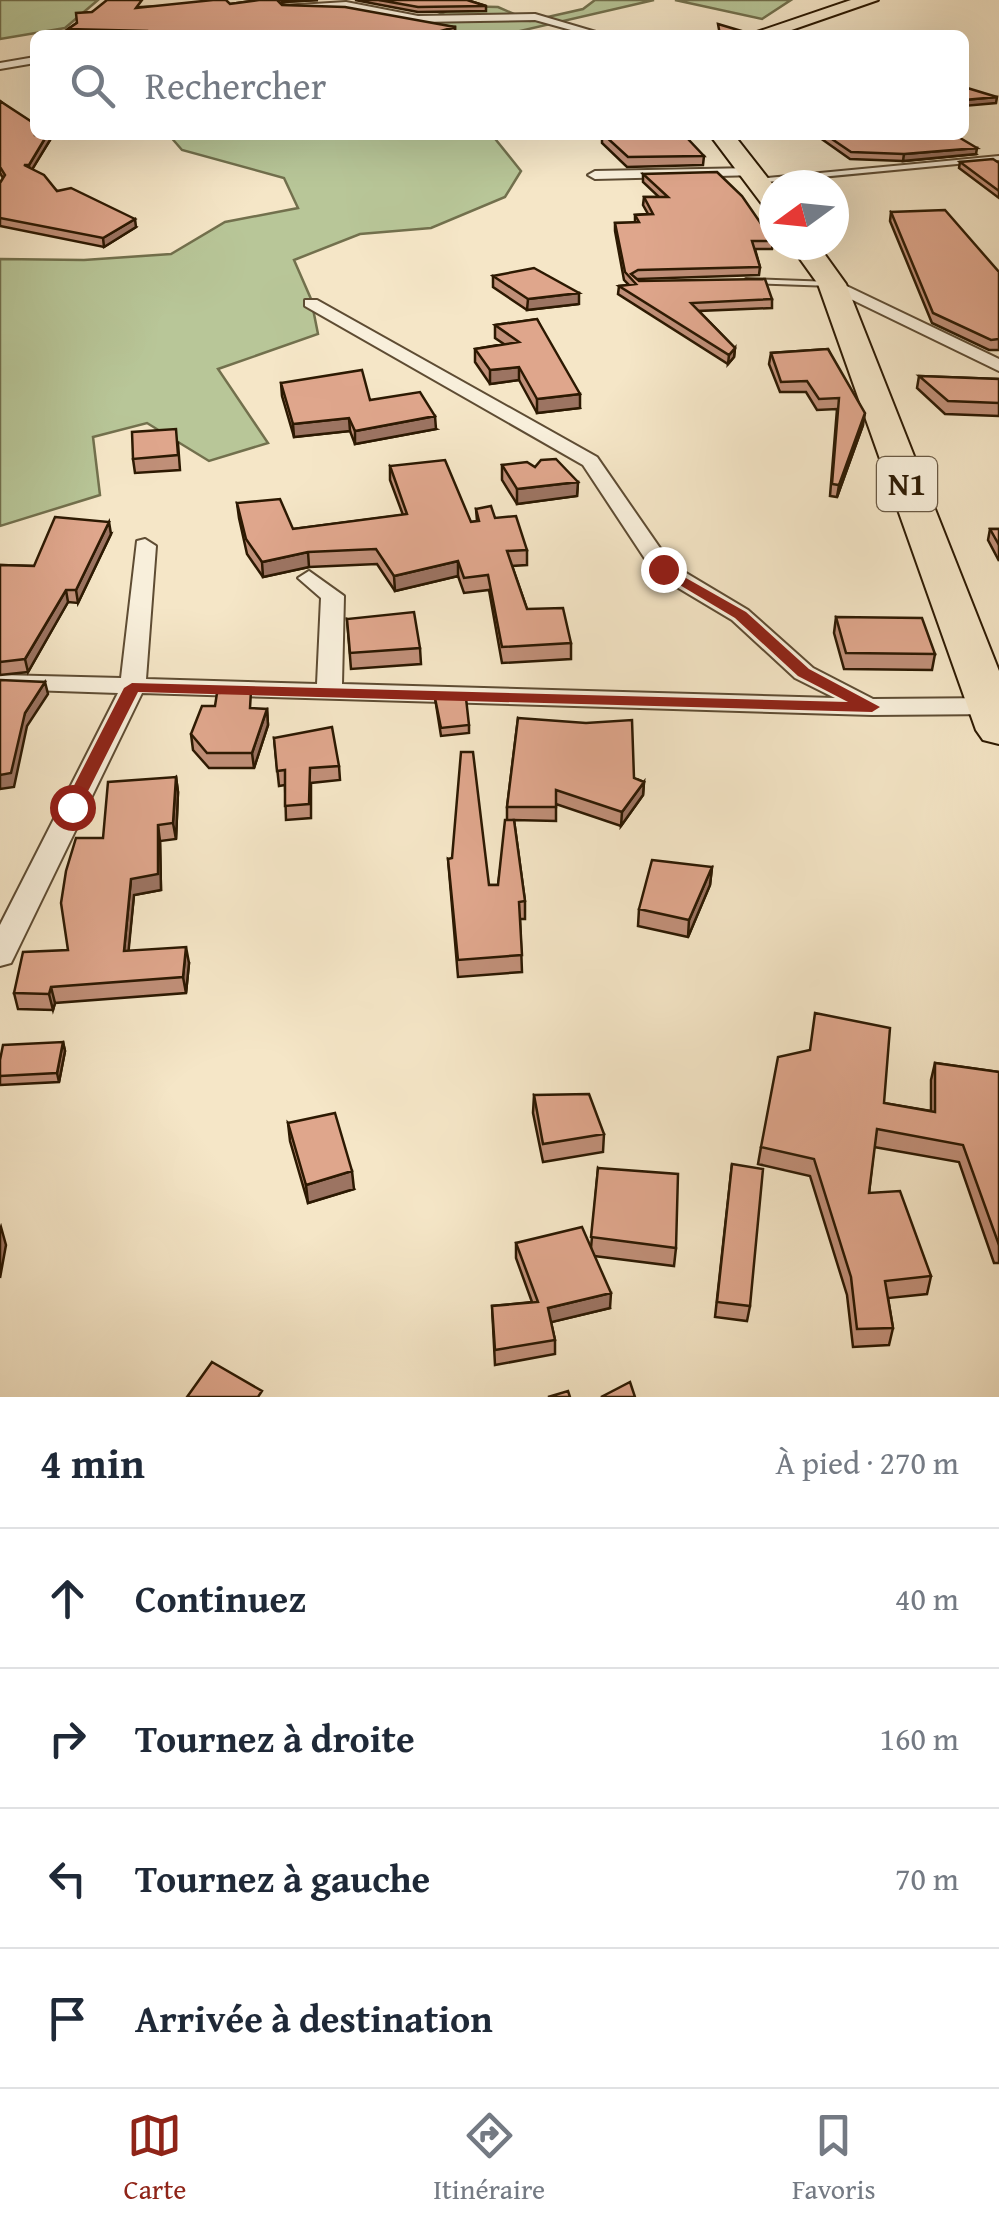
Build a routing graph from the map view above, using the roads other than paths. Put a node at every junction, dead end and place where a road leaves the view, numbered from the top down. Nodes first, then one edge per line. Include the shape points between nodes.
1 (868, 0) edge
2 (342, 3) edge
3 (287, 6) edge
4 (583, 30) edge
5 (774, 30) edge
6 (30, 61) edge
7 (0, 66) edge
8 (726, 140) edge
9 (999, 158) edge
10 (596, 175) dead end
11 (756, 177) junction
12 (759, 181) edge
13 (815, 260) edge
14 (744, 280) edge
15 (832, 284) junction
16 (311, 303) dead end
17 (999, 366) edge
18 (146, 546) dead end
19 (309, 578) dead end
20 (0, 682) edge
21 (132, 688) junction
22 (329, 692) junction
23 (872, 707) junction
24 (996, 714) edge
25 (0, 955) edge

1 - 5 highway
2 - 3 street
2 - 4 street via 418,20 535,17
6 - 7 street
8 - 11 highway
9 - 11 lane
10 - 11 street
11 - 12 highway
13 - 15 highway, N1
14 - 15 lane
15 - 17 street
15 - 24 highway, N1
16 - 23 street via 590,461 663,569 740,615 804,673
18 - 21 street
19 - 22 street via 333,596
20 - 21 street
21 - 22 street
21 - 25 street
22 - 23 street
23 - 24 street

